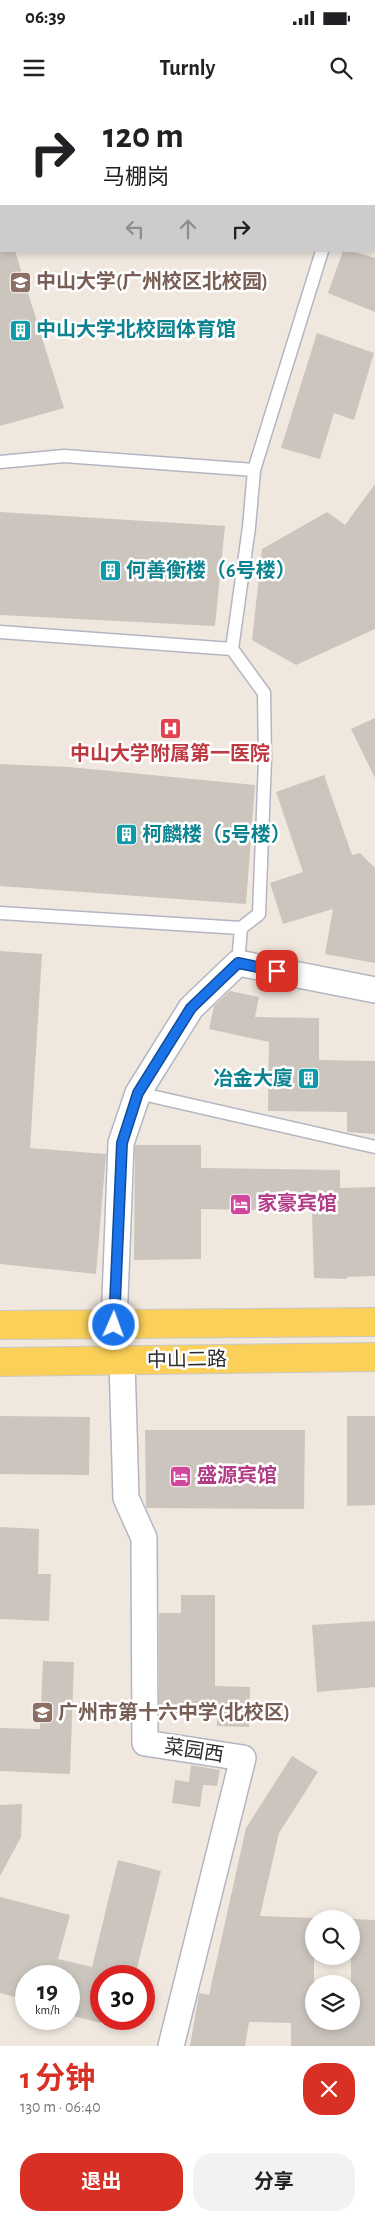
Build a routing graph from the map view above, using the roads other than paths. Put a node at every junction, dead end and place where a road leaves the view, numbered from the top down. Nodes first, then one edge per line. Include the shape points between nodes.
1 (322, 252) edge
2 (0, 462) edge
3 (254, 470) junction
4 (0, 632) edge
5 (232, 649) junction
6 (0, 913) edge
7 (241, 928) junction
8 (238, 963) junction
9 (375, 990) edge
10 (138, 1093) junction
11 (375, 1147) edge
12 (375, 1322) edge
13 (0, 1325) edge
14 (114, 1325) junction
15 (375, 1357) edge
16 (122, 1361) junction
17 (0, 1362) edge
18 (171, 2046) edge

1 - 3 lane
2 - 3 lane via 64,456
3 - 5 lane
4 - 5 lane
5 - 7 lane via 264,693 265,760 259,914
6 - 7 lane
7 - 8 lane
8 - 9 street
8 - 10 street via 191,1008
10 - 11 lane
10 - 14 street via 122,1143
12 - 14 main road, 中山二路
13 - 14 main road, 中山二路
15 - 16 main road, 中山二路
16 - 17 main road, 中山二路
16 - 18 street, 菜园西 via 126,1498 144,1538 145,1743 243,1758

